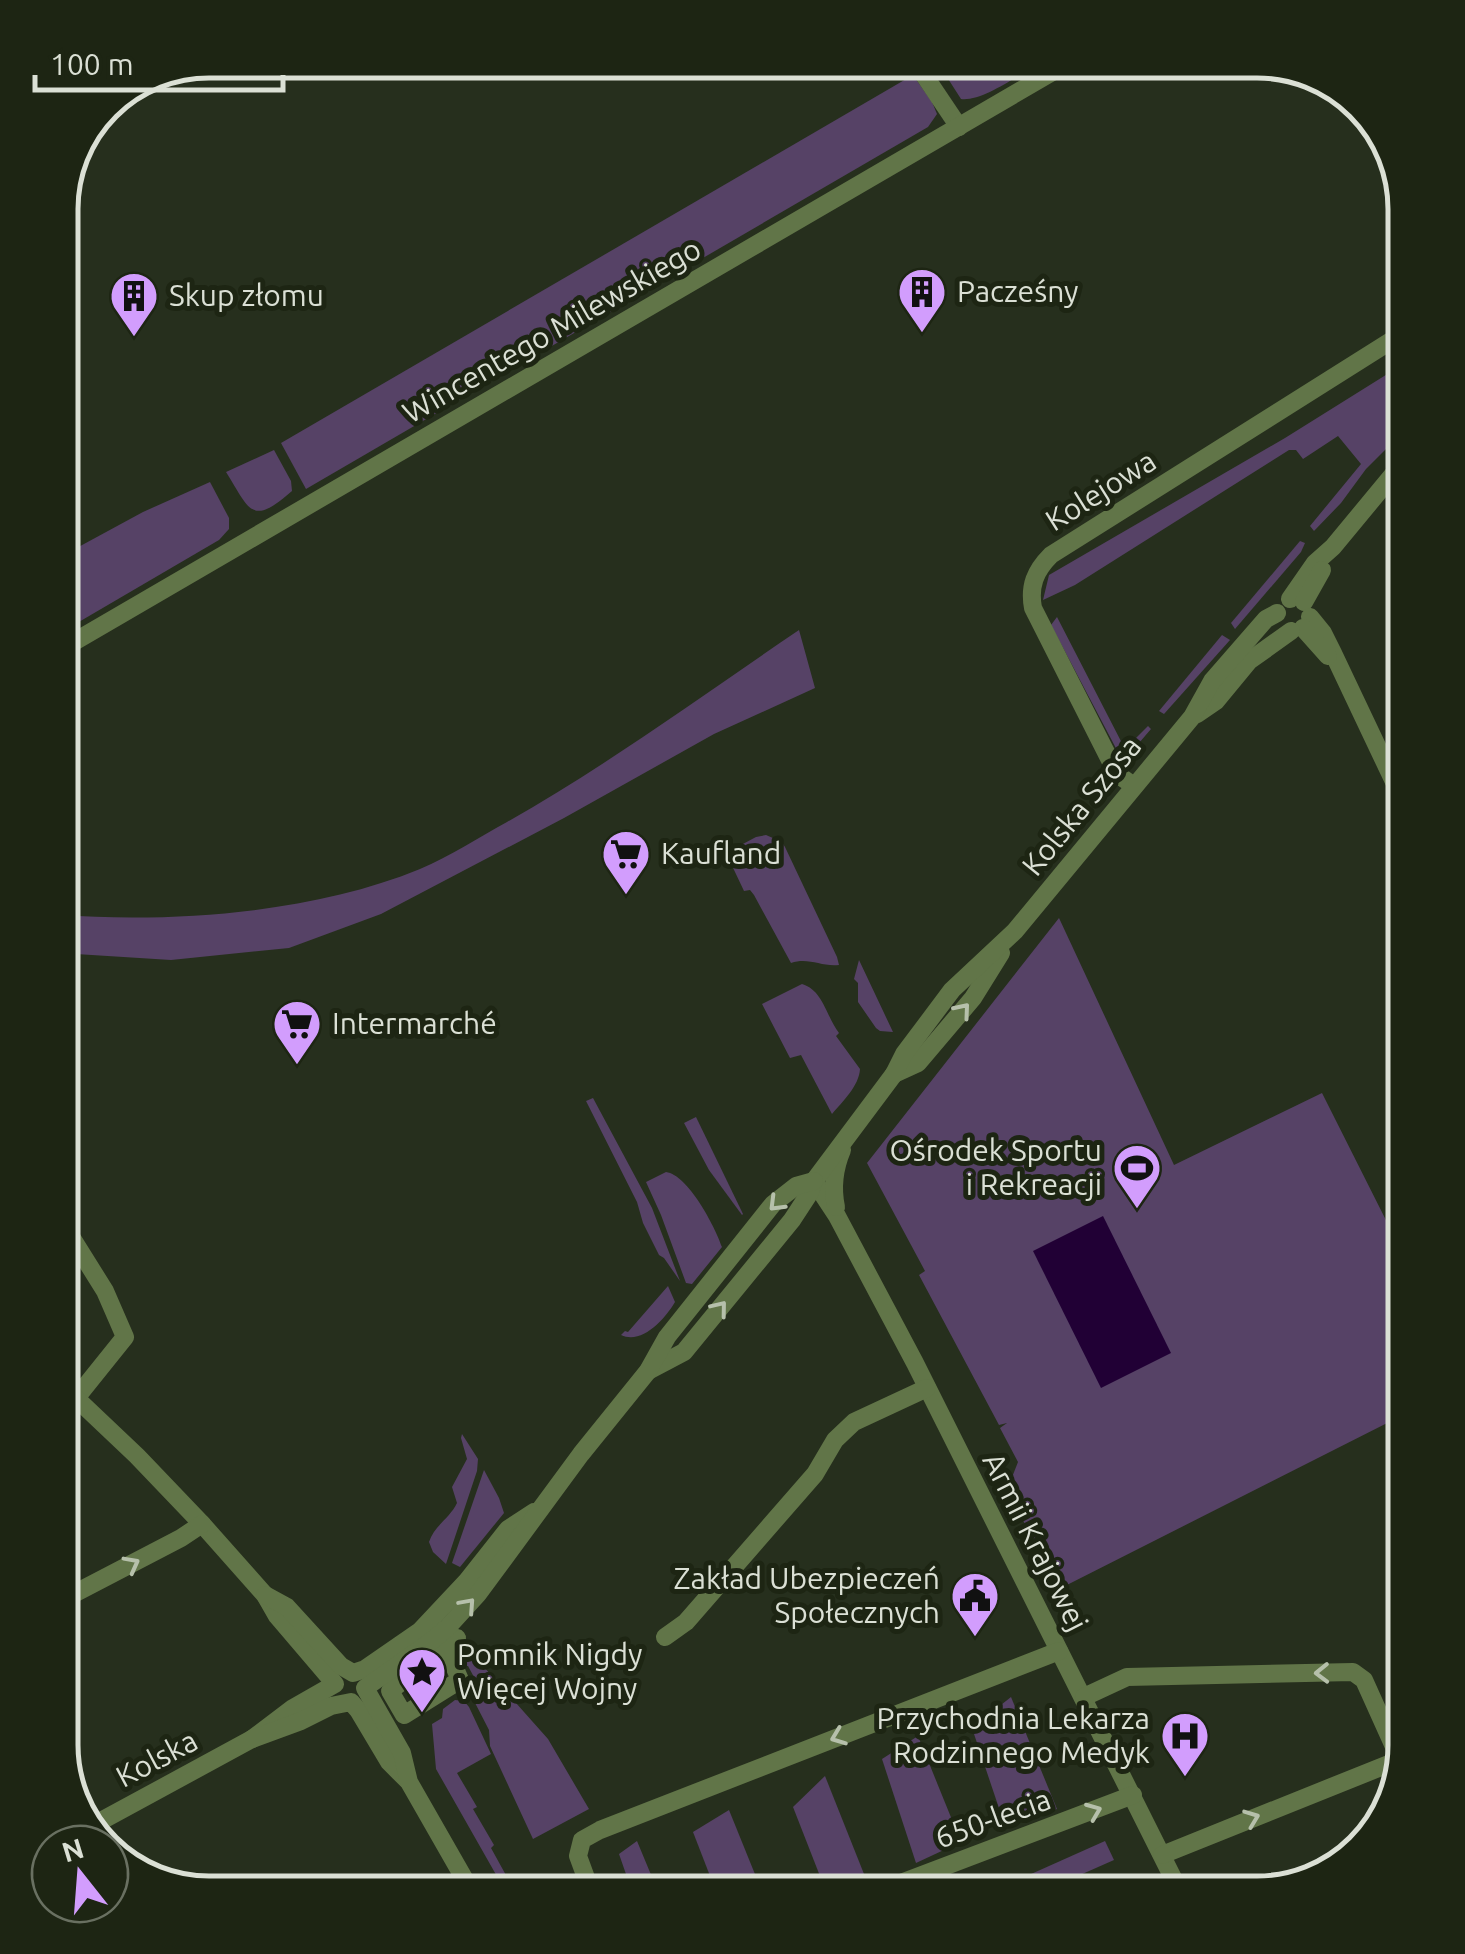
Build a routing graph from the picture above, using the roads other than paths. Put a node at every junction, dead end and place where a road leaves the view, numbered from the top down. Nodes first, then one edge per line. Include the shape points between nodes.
1 (926, 78) edge
2 (1042, 78) edge
3 (959, 127) junction
4 (1388, 343) edge
5 (1388, 481) edge
6 (1296, 615) junction
7 (78, 640) edge
8 (1388, 769) edge
9 (1134, 786) junction
10 (846, 1140) junction
11 (814, 1181) junction
12 (837, 1216) junction
13 (792, 1220) junction
14 (78, 1248) edge
15 (648, 1372) junction
16 (928, 1388) junction
17 (78, 1396) edge
18 (78, 1400) edge
19 (202, 1524) junction
20 (78, 1591) edge
21 (265, 1594) junction
22 (665, 1637) dead end
23 (1059, 1650) junction
24 (359, 1680) junction
25 (336, 1684) junction
26 (1084, 1698) junction
27 (351, 1702) junction
28 (1388, 1731) edge
29 (252, 1740) junction
30 (1386, 1765) edge
31 (409, 1782) junction
32 (1133, 1795) junction
33 (102, 1821) edge
34 (1162, 1855) junction
35 (464, 1876) edge
36 (585, 1876) edge
37 (919, 1876) edge
38 (1172, 1876) edge

1 - 3 street
2 - 3 street, Wincentego Milewskiego
3 - 7 street, Wincentego Milewskiego
4 - 9 street, Kolejowa via 1051,555 1034,577 1033,608 1118,774
5 - 6 street, Kolska Szosa via 1333,547
6 - 8 street via 1323,633
6 - 9 street, Kolska Szosa via 1266,619
9 - 10 street, Kolska Szosa via 1015,931 952,990
10 - 11 street, Kolska Szosa
10 - 12 street, Armii Krajowej via 833,1191
11 - 12 street, Armii Krajowej
11 - 13 street, Kolska Szosa
11 -> 15 street, Kolska Szosa via 773,1204 667,1338
12 - 13 street via 805,1210
12 - 16 street, Armii Krajowej
15 -> 13 street, Kolska Szosa via 684,1352
14 - 17 street via 125,1337
15 - 24 street, Kolska Szosa via 542,1506 508,1529 420,1630 365,1668
16 - 22 street via 844,1431 778,1517 686,1622
16 - 23 street, Armii Krajowej
18 - 19 street
20 -> 19 street
19 - 21 street
21 - 24 street via 287,1607
21 - 25 street
23 - 26 street, Armii Krajowej
23 -> 36 street via 600,1830 582,1840 578,1856
24 - 25 street via 341,1675
24 - 27 street via 362,1696
24 - 31 street via 402,1754
25 - 27 street via 340,1698
25 - 29 street, Kolska
28 -> 26 street via 1364,1680 1353,1672 1127,1676
26 - 32 street, Armii Krajowej
27 - 29 street, Kolska
27 - 31 street via 388,1762
29 - 33 street, Kolska
34 -> 30 street
31 - 35 street
32 - 34 street, Armii Krajowej
37 -> 32 street, 650-lecia
34 - 38 street, Armii Krajowej

